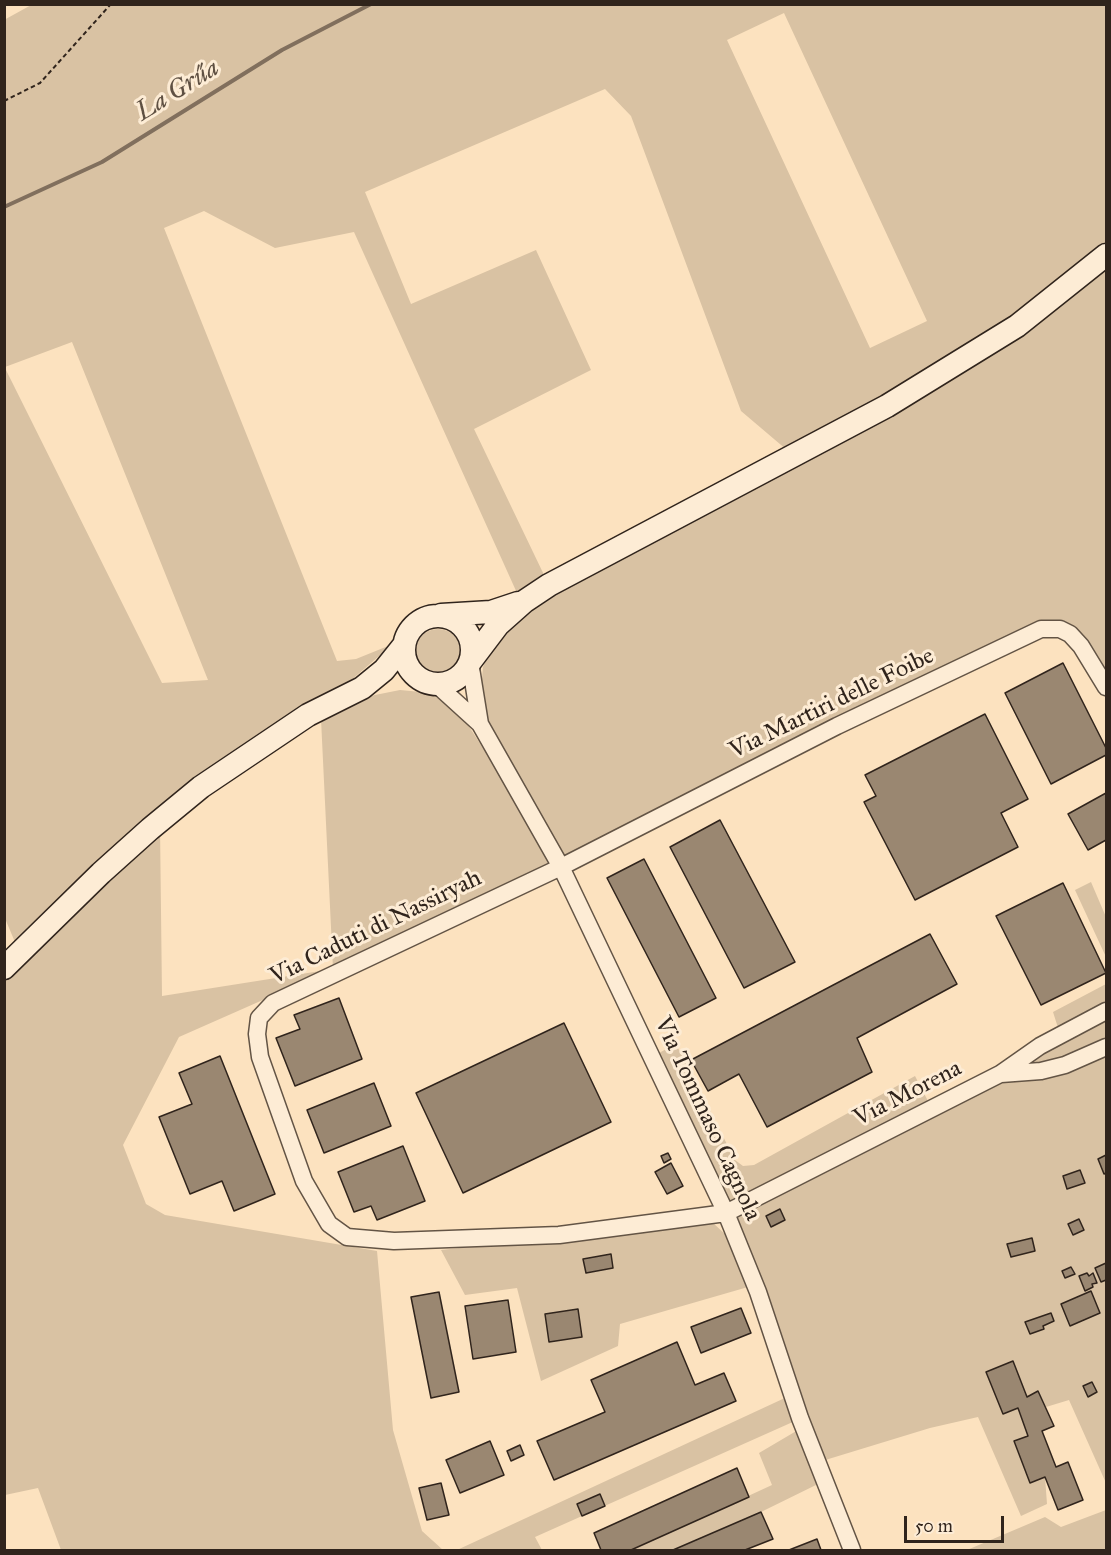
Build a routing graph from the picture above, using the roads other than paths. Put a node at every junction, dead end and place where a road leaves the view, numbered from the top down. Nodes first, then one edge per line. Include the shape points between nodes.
1 (1107, 255) edge
2 (525, 601) junction
3 (439, 615) junction
4 (404, 645) junction
5 (470, 662) junction
6 (436, 684) junction
7 (1107, 687) edge
8 (362, 688) junction
9 (480, 724) junction
10 (561, 867) junction
11 (4, 968) edge
12 (1107, 1011) edge
13 (1107, 1047) edge
14 (1000, 1074) junction
15 (726, 1213) junction
16 (852, 1551) edge

1 - 2 main road via 1017,326 887,406
2 - 3 main road via 491,612
2 - 5 main road via 498,625
3 - 4 main road via 420,621
3 - 5 main road via 464,628 472,643
4 - 6 main road via 410,671 426,683
4 - 8 main road via 384,670
5 - 6 main road via 461,676 449,683
5 - 9 street, Via Tommaso Cagnola
6 - 8 main road via 392,681
6 - 9 street, Via Tommaso Cagnola
7 - 10 street, Via Martiri delle Foibe via 1070,634 1060,629 1041,629 837,726
8 - 11 main road via 308,715 201,788 101,873
9 - 10 street, Via Tommaso Cagnola
10 - 15 street, Via Tommaso Cagnola
10 - 15 street, Via Caduti di Nassiryah via 273,1003 259,1018 260,1057 304,1181 329,1224 347,1237 394,1241 560,1235
12 - 14 street, Via Morena via 1040,1046
13 - 14 street via 1065,1065
14 - 15 street, Via Morena
15 - 16 street, Via Tommaso Cagnola

